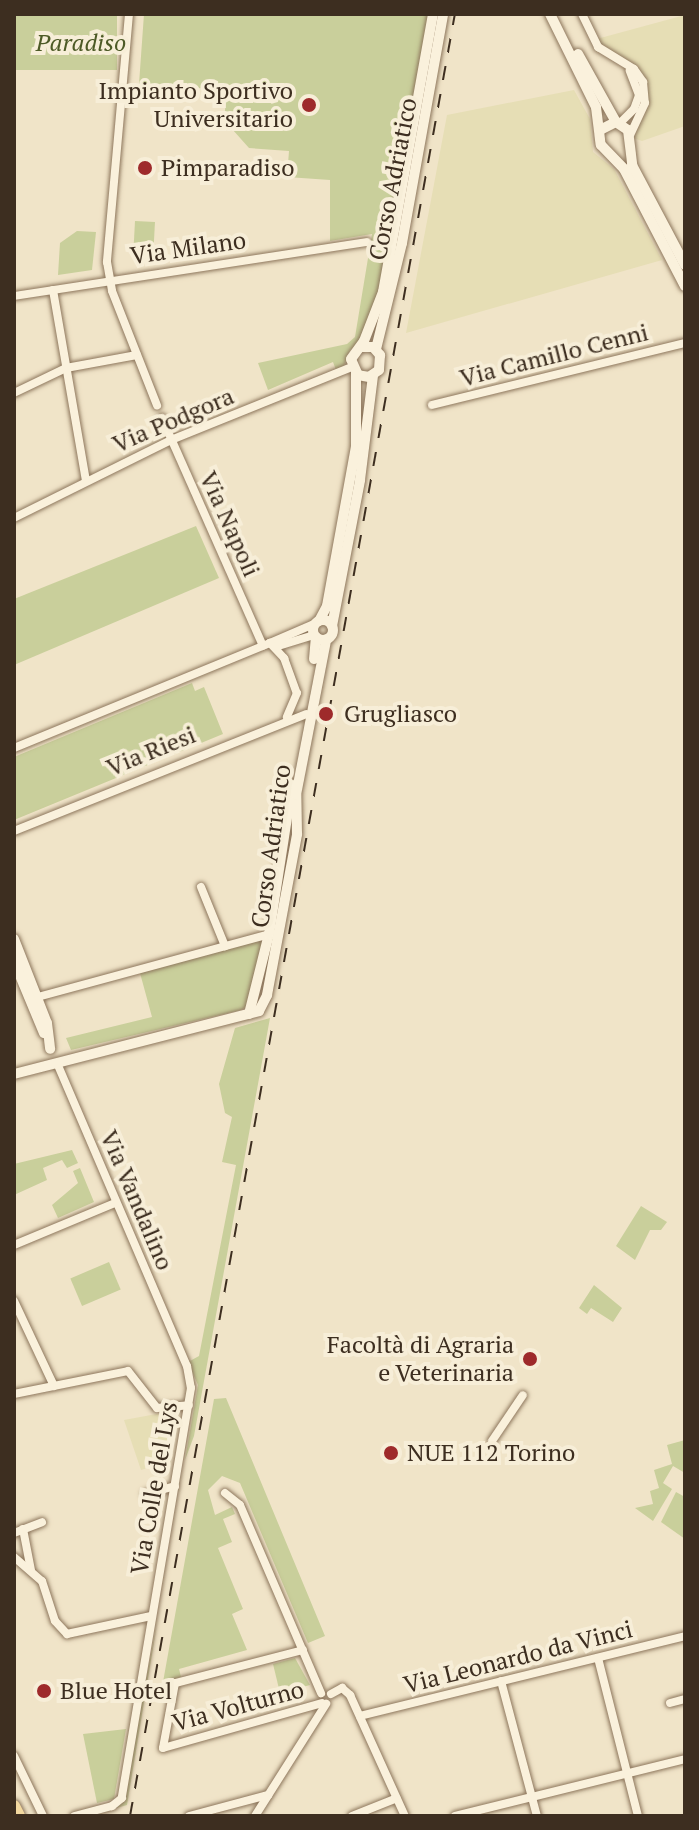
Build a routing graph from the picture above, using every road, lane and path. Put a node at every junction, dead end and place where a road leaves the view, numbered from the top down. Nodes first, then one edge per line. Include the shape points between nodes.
1 (129, 14) edge
2 (433, 14) edge
3 (443, 14) edge
4 (550, 14) edge
5 (557, 14) edge
6 (582, 14) edge
7 (627, 67) junction
8 (419, 122) junction
9 (618, 122) junction
10 (602, 129) junction
11 (629, 140) junction
12 (614, 153) junction
13 (367, 242) dead end
14 (685, 265) edge
15 (110, 280) junction
16 (685, 286) edge
17 (53, 290) junction
18 (14, 296) edge
19 (685, 343) edge
20 (361, 347) junction
21 (376, 349) junction
22 (137, 355) junction
23 (66, 368) junction
24 (354, 369) junction
25 (373, 375) junction
26 (14, 393) edge
27 (157, 405) dead end
28 (432, 405) dead end
29 (162, 418) dead end
30 (171, 440) junction
31 (86, 481) junction
32 (14, 518) edge
33 (318, 622) junction
34 (332, 626) junction
35 (319, 637) junction
36 (266, 645) junction
37 (306, 714) junction
38 (287, 717) junction
39 (14, 748) edge
40 (14, 831) edge
41 (201, 887) dead end
42 (269, 934) junction
43 (14, 939) edge
44 (225, 946) junction
45 (14, 961) edge
46 (34, 998) junction
47 (249, 1014) junction
48 (57, 1063) junction
49 (14, 1074) edge
50 (115, 1203) junction
51 (14, 1245) edge
52 (14, 1301) edge
53 (187, 1366) joint
54 (54, 1386) junction
55 (14, 1394) edge
56 (523, 1395) dead end
57 (189, 1405) junction
58 (492, 1441) dead end
59 (175, 1486) junction
60 (225, 1493) dead end
61 (146, 1494) dead end
62 (42, 1522) dead end
63 (23, 1529) junction
64 (14, 1533) edge
65 (14, 1557) edge
66 (31, 1571) junction
67 (151, 1616) junction
68 (685, 1636) edge
69 (303, 1650) junction
70 (598, 1658) junction
71 (501, 1681) junction
72 (325, 1698) junction
73 (685, 1699) edge
74 (670, 1703) dead end
75 (360, 1716) junction
76 (14, 1756) edge
77 (685, 1759) edge
78 (627, 1773) junction
79 (268, 1795) junction
80 (532, 1795) junction
81 (397, 1798) junction
82 (14, 1806) edge
83 (19, 1816) edge
84 (43, 1816) edge
85 (74, 1816) edge
86 (189, 1816) edge
87 (255, 1816) edge
88 (352, 1816) edge
89 (405, 1816) edge
90 (455, 1816) edge
91 (537, 1816) edge
92 (638, 1816) edge

1 - 15 street via 107,262
2 - 8 street, Corso Adriatico
3 - 8 street, Corso Adriatico
4 - 10 street
5 - 9 street
6 - 7 street via 598,47
7 - 9 street via 639,95 633,112
7 - 11 street via 639,75 646,94
8 - 20 street, Corso Adriatico via 383,292
8 - 21 street, Corso Adriatico
9 - 10 street
9 - 11 street
10 - 12 street via 601,145
11 - 12 street
11 - 14 street via 632,165
12 - 16 street
13 - 15 street, Via Milano
15 - 17 street, Via Milano
15 - 22 street
17 - 18 street, Via Milano
17 - 23 street
19 - 28 street, Via Camillo Cenni
20 - 21 street
20 - 24 street, Corso Adriatico via 352,356
21 - 25 street, Corso Adriatico via 381,362
22 - 23 street
22 - 27 street
23 - 26 street
23 - 31 street
24 - 25 street
24 - 30 street, Via Podgora
24 - 33 street, Corso Adriatico via 356,446 327,606
25 - 34 street, Corso Adriatico via 360,480
29 - 30 street, Via Napoli
30 - 31 street, Via Podgora
30 - 36 street, Via Napoli
31 - 32 street, Via Podgora
33 - 34 street
33 - 35 street, Corso Adriatico
33 - 36 street
34 - 35 street, Corso Adriatico
35 - 36 street
35 - 37 street, Corso Adriatico
35 - 47 street, Corso Adriatico via 296,795 297,834 267,995 259,1011
36 - 38 street, Via Napoli via 284,658 297,693
36 - 39 street
37 - 38 street, Via Riesi
37 - 42 street, Corso Adriatico
38 - 40 street, Via Riesi
41 - 44 street
42 - 44 street, Corso Adriatico
42 - 47 street, Corso Adriatico
43 - 46 street, Via Vandalino
44 - 46 street, Corso Adriatico
45 - 46 street, Via Vandalino
46 - 48 street, Via Vandalino
47 - 48 street
48 - 49 street
48 - 50 street, Via Vandalino
50 - 51 street
50 - 53 street, Via Vandalino
52 - 54 street
53 - 57 street, Via Colle del Lys
54 - 55 street
54 - 57 street via 128,1371 157,1408
56 - 58 street
57 - 59 street, Via Colle del Lys
59 - 61 street
59 - 67 street, Via Colle del Lys
60 - 69 street via 240,1505
62 - 63 street
63 - 64 street
63 - 66 street
65 - 66 street
66 - 67 street via 42,1581 55,1621 67,1634
67 - 85 street, Via Colle del Lys via 122,1798
68 - 70 street, Via Leonardo da Vinci
69 - 72 street
69 - 72 street, Via Volturno via 175,1683 163,1748
70 - 71 street, Via Leonardo da Vinci
70 - 78 street
71 - 75 street, Via Leonardo da Vinci
71 - 80 street
72 - 75 street, Via Volturno via 333,1689 346,1691
72 - 79 street
73 - 74 street
75 - 81 street
76 - 84 street
77 - 78 street
78 - 80 street
78 - 92 street
79 - 86 street
79 - 87 street
80 - 90 street
80 - 91 street
81 - 88 street
81 - 89 street
82 - 83 main road

